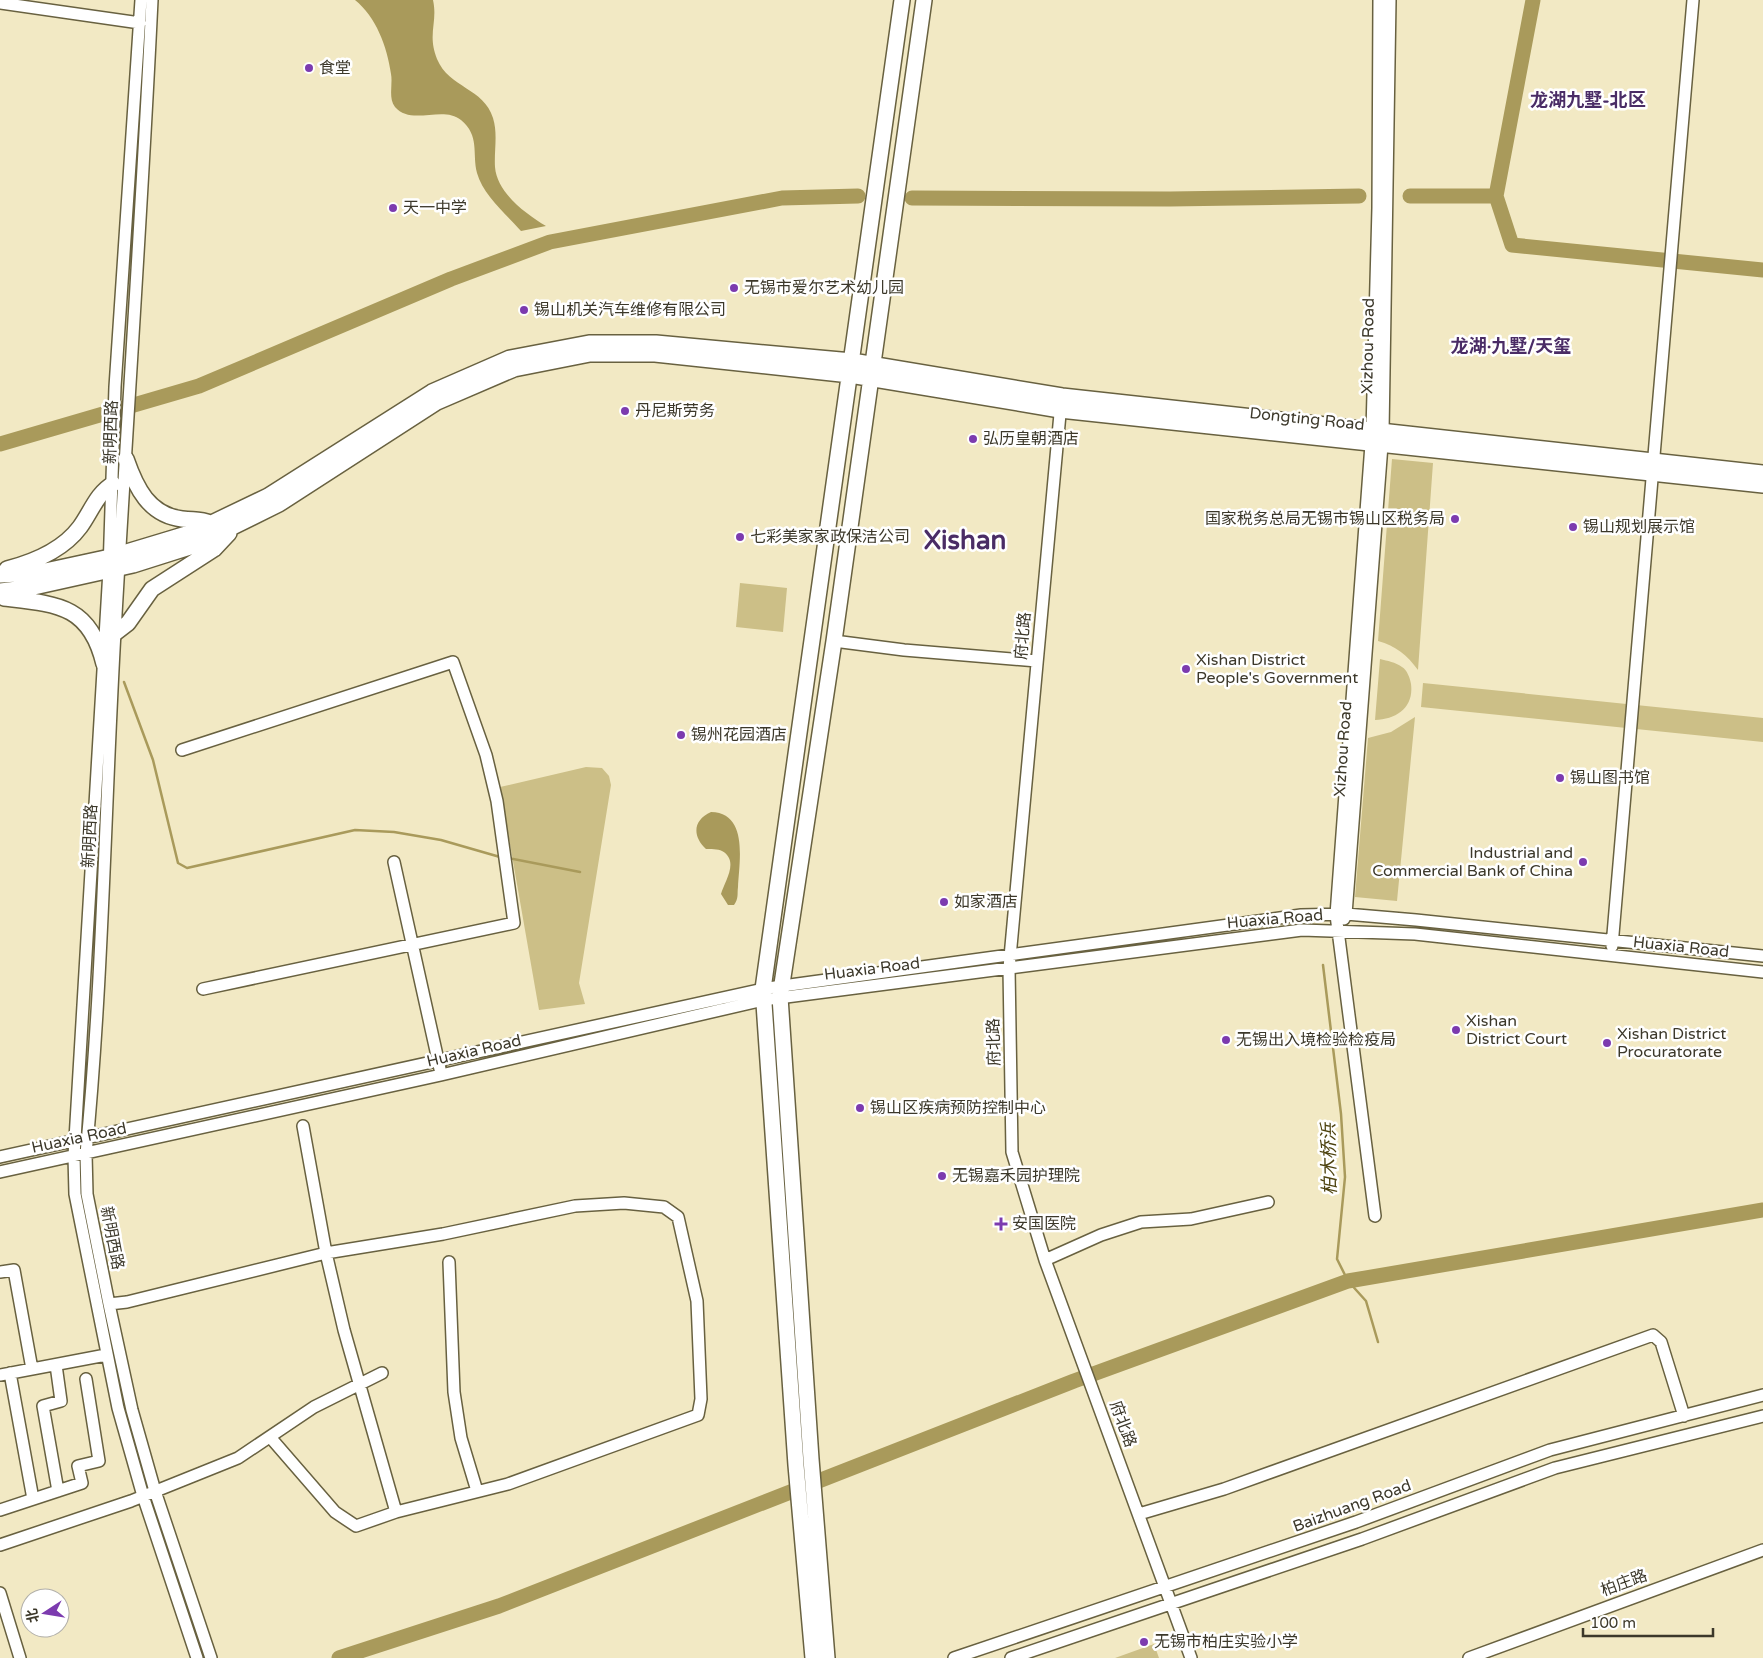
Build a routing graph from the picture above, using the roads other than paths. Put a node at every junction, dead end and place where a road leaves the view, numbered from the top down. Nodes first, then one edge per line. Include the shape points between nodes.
1 (141, 0) edge
2 (152, 0) edge
3 (902, 0) edge
4 (924, 0) edge
5 (1379, 0) edge
6 (1390, 0) edge
7 (1693, 0) edge
8 (0, 3) edge
9 (140, 23) junction
10 (851, 368) junction
11 (871, 372) junction
12 (1061, 403) junction
13 (1377, 438) junction
14 (126, 460) junction
15 (1653, 467) junction
16 (1763, 473) edge
17 (113, 484) junction
18 (1763, 485) edge
19 (213, 524) junction
20 (235, 527) junction
21 (115, 562) junction
22 (0, 571) edge
23 (0, 575) edge
24 (0, 591) edge
25 (0, 595) edge
26 (115, 633) junction
27 (834, 641) junction
28 (1037, 660) junction
29 (104, 664) junction
30 (182, 750) dead end
31 (394, 862) dead end
32 (1341, 914) junction
33 (1339, 930) junction
34 (1613, 940) junction
35 (412, 944) junction
36 (1010, 953) junction
37 (1612, 956) junction
38 (1763, 956) edge
39 (1009, 968) junction
40 (1763, 972) edge
41 (203, 989) dead end
42 (781, 991) junction
43 (763, 994) junction
44 (438, 1061) junction
45 (441, 1076) junction
46 (303, 1126) dead end
47 (88, 1136) junction
48 (74, 1140) junction
49 (86, 1154) junction
50 (74, 1156) junction
51 (0, 1158) edge
52 (0, 1172) edge
53 (1268, 1202) dead end
54 (1375, 1216) dead end
55 (326, 1253) junction
56 (1045, 1260) junction
57 (449, 1262) dead end
58 (0, 1272) edge
59 (108, 1304) junction
60 (106, 1355) junction
61 (56, 1365) junction
62 (32, 1369) junction
63 (382, 1373) dead end
64 (5, 1374) edge
65 (86, 1379) dead end
66 (359, 1384) junction
67 (1763, 1395) edge
68 (1684, 1416) junction
69 (1763, 1416) edge
70 (270, 1437) junction
71 (58, 1491) junction
72 (154, 1491) junction
73 (477, 1492) junction
74 (143, 1496) junction
75 (33, 1499) junction
76 (0, 1510) edge
77 (396, 1512) junction
78 (1138, 1514) junction
79 (0, 1544) edge
80 (1763, 1550) edge
81 (1165, 1588) junction
82 (0, 1593) edge
83 (1171, 1605) junction
84 (20, 1658) edge
85 (198, 1658) edge
86 (211, 1658) edge
87 (813, 1658) edge
88 (827, 1658) edge
89 (954, 1658) edge
90 (1011, 1658) edge
91 (1191, 1658) edge
92 (1469, 1658) edge

1 - 9 street, 新明西路
2 - 14 street, 新明西路
3 - 10 main road
4 - 11 main road
5 - 13 street, Xizhou Road
6 - 13 street, Xizhou Road
7 - 15 street
8 - 9 street
9 - 17 street, 新明西路 via 115,387
10 - 11 main road, Dongting Road
10 - 19 main road via 656,343 589,343 510,358 432,392 268,496
10 - 20 main road via 655,354 590,354 514,369 437,402 278,504
10 - 43 main road
11 - 12 main road, Dongting Road
11 - 27 main road
12 - 13 main road, Dongting Road
12 - 28 street, 府北路
13 - 15 main road, Dongting Road
13 - 32 street, Xizhou Road
14 - 19 main road via 133,480 152,507 162,514 182,519 198,518
14 - 21 street, 新明西路
15 - 16 main road, Dongting Road
15 - 18 main road, Dongting Road
15 - 34 street
17 - 21 street, 新明西路
17 - 22 main road via 103,490 80,528 61,545 44,556
19 - 21 main road
20 - 21 main road via 196,545
20 - 26 main road via 214,549 152,589 128,623
21 - 23 main road
21 - 24 main road via 34,587
21 - 26 street, 新明西路
21 - 29 street, 新明西路
25 - 29 main road via 58,605 82,619 100,646
26 - 47 street, 新明西路
27 - 28 street
27 - 42 main road
28 - 36 street, 府北路
29 - 48 street, 新明西路
30 - 35 street via 453,662 486,755 497,801 514,923
31 - 35 street
32 - 33 street, Xizhou Road
32 - 34 street, Huaxia Road
32 - 36 street, Huaxia Road via 1302,915
33 - 37 street, Huaxia Road via 1415,934
33 - 39 street, Huaxia Road via 1302,930
33 - 54 street, Xizhou Road
34 - 37 street
34 - 38 street, Huaxia Road
35 - 41 street
35 - 44 street
36 - 39 street, 府北路
36 - 42 street, Huaxia Road
37 - 40 street, Huaxia Road
39 - 42 street, Huaxia Road
39 - 56 street, 府北路 via 1012,1152
42 - 43 street, Huaxia Road
42 - 88 main road
43 - 44 street, Huaxia Road
43 - 45 street, Huaxia Road
43 - 87 main road
44 - 45 street
44 - 47 street, Huaxia Road
45 - 49 street, Huaxia Road
46 - 55 street
47 - 48 street, Huaxia Road
47 - 49 street, 新明西路
48 - 50 street, 新明西路
48 - 51 street, Huaxia Road
49 - 50 street, Huaxia Road
49 - 59 street, 新明西路 via 88,1194
50 - 52 street, Huaxia Road
50 - 60 street, 新明西路 via 76,1194
53 - 56 street via 1191,1219 1140,1222
55 - 59 street
55 - 66 street
55 - 73 street via 443,1234 575,1206 624,1204 664,1207 678,1217 697,1301 701,1399 698,1416 508,1484
56 - 78 street, 府北路
57 - 73 street via 454,1392 461,1438
58 - 62 street via 14,1270
59 - 72 street, 新明西路
60 - 61 street
60 - 74 street, 新明西路
61 - 62 street
61 - 71 street via 61,1401 43,1406
62 - 64 street
63 - 66 street
64 - 75 street
65 - 71 street via 99,1461 78,1466 82,1483
66 - 70 street via 314,1407
66 - 77 street
67 - 68 street, Baizhuang Road
68 - 78 street via 1661,1342 1653,1335 1224,1489
68 - 81 street, Baizhuang Road via 1550,1450
69 - 83 street, Baizhuang Road via 1555,1468
70 - 72 street via 238,1458
70 - 77 street via 336,1512 356,1526
71 - 75 street
72 - 74 street
72 - 86 street, 新明西路
73 - 77 street
74 - 79 street
74 - 85 street, 新明西路
75 - 76 street
78 - 81 street, 府北路
80 - 92 street, 柏庄路
81 - 83 street, 府北路
81 - 89 street, Baizhuang Road
82 - 84 street
83 - 90 street, Baizhuang Road
83 - 91 street, 府北路

